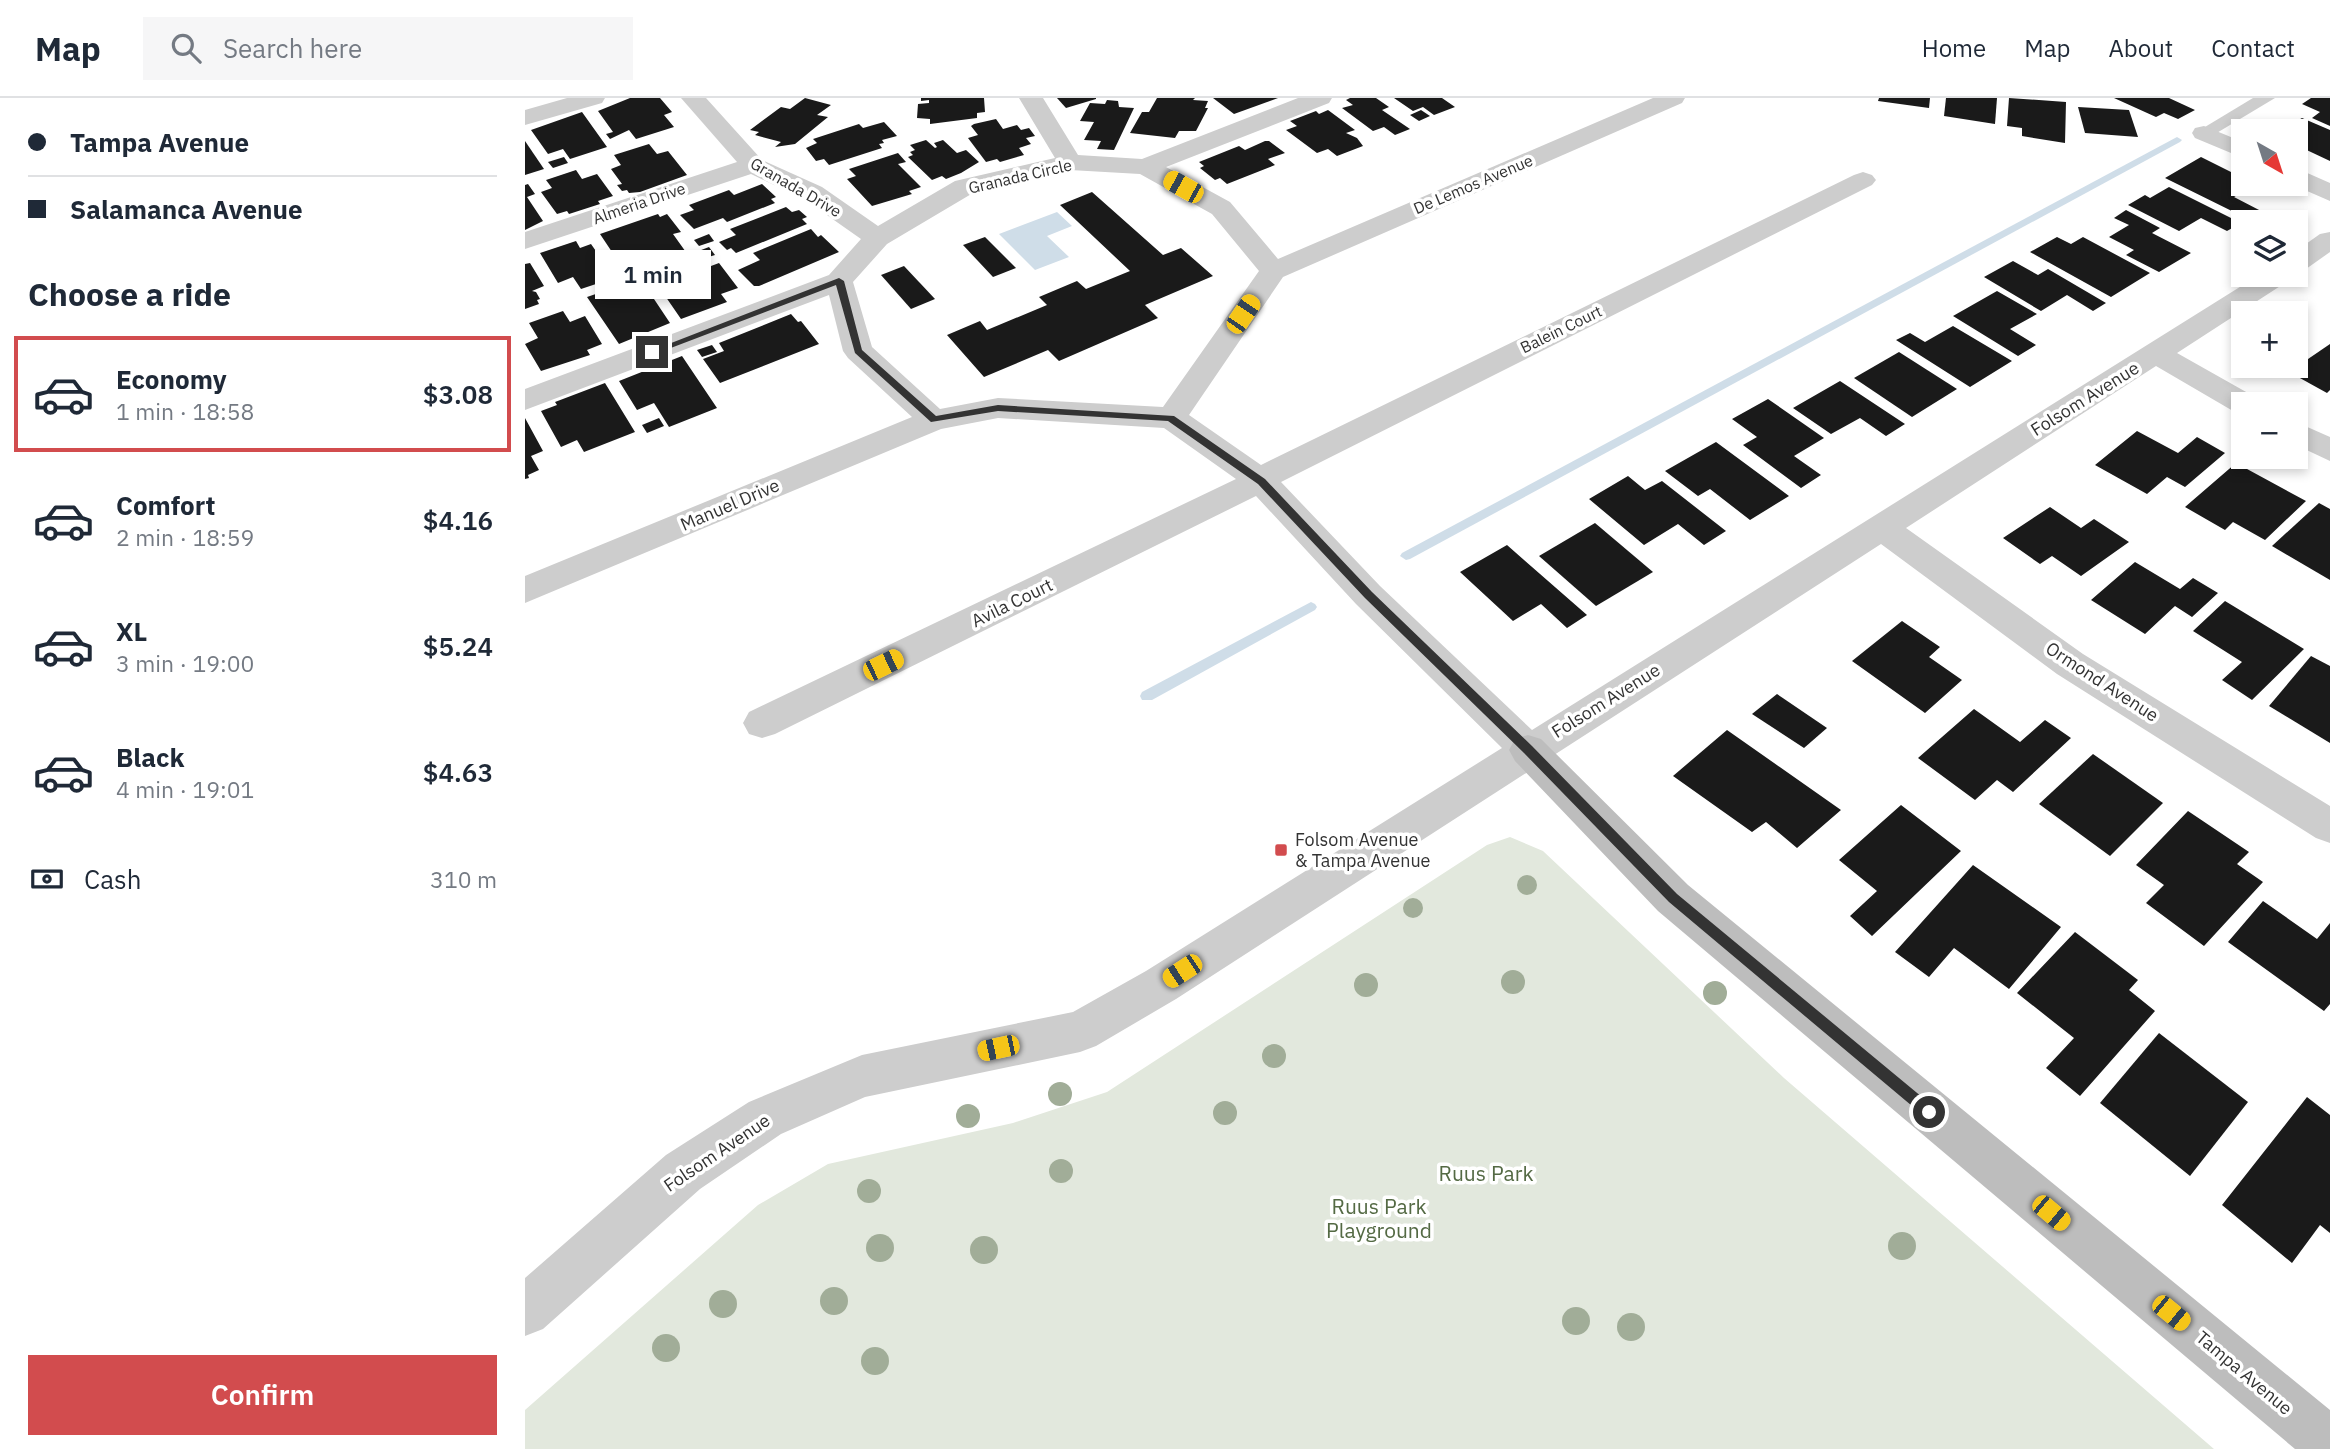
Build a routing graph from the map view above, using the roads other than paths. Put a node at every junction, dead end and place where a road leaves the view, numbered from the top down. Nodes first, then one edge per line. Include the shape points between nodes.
1 (593, 98) edge
2 (693, 98) edge
3 (1031, 98) edge
4 (1320, 98) edge
5 (1673, 98) edge
6 (2266, 98) edge
7 (525, 118) edge
8 (2204, 133) joint
9 (2231, 145) edge
10 (1070, 162) junction
11 (753, 165) junction
12 (1146, 167) junction
13 (1863, 180) dead end
14 (2308, 182) edge
15 (2330, 192) edge
16 (877, 238) junction
17 (2330, 240) edge
18 (525, 241) edge
19 (2308, 255) edge
20 (1273, 271) junction
21 (839, 281) junction
22 (2260, 287) edge
23 (2157, 354) junction
24 (2231, 397) edge
25 (525, 400) edge
26 (1171, 418) junction
27 (934, 420) junction
28 (2308, 438) edge
29 (2330, 450) edge
30 (1261, 481) junction
31 (1881, 527) junction
32 (525, 590) edge
33 (762, 723) dead end
34 (1528, 750) junction
35 (2330, 826) edge
36 (525, 1311) edge
37 (2330, 1444) edge

1 - 7 street
2 - 11 street, Granada Drive
3 - 10 street
4 - 12 street
5 - 20 street, De Lemos Avenue
6 - 8 lane
8 - 9 street
10 - 12 street, Granada Circle
10 - 16 street, Granada Circle via 964,187
11 - 16 street, Granada Drive via 813,193
11 - 18 street, Almeria Drive
12 - 20 street, Granada Circle via 1221,208
13 - 30 street, Balein Court via 1303,456
14 - 15 street
16 - 21 street, Granada Circle
17 - 19 street
20 - 26 street
21 - 25 street
21 - 27 street via 858,351
22 - 23 street, Folsom Avenue
23 - 24 street
23 - 31 street, Folsom Avenue
26 - 27 street via 998,408
26 - 30 street
27 - 32 street, Manuel Drive
28 - 29 street
30 - 33 street, Avila Court
30 - 34 street, Tampa Avenue via 1368,595
31 - 34 street, Folsom Avenue
31 - 35 street, Ormond Avenue via 2070,664
34 - 36 street, Folsom Avenue via 1161,985 1080,1031 862,1076 765,1118 683,1172
34 - 37 street, Tampa Avenue via 1673,898

